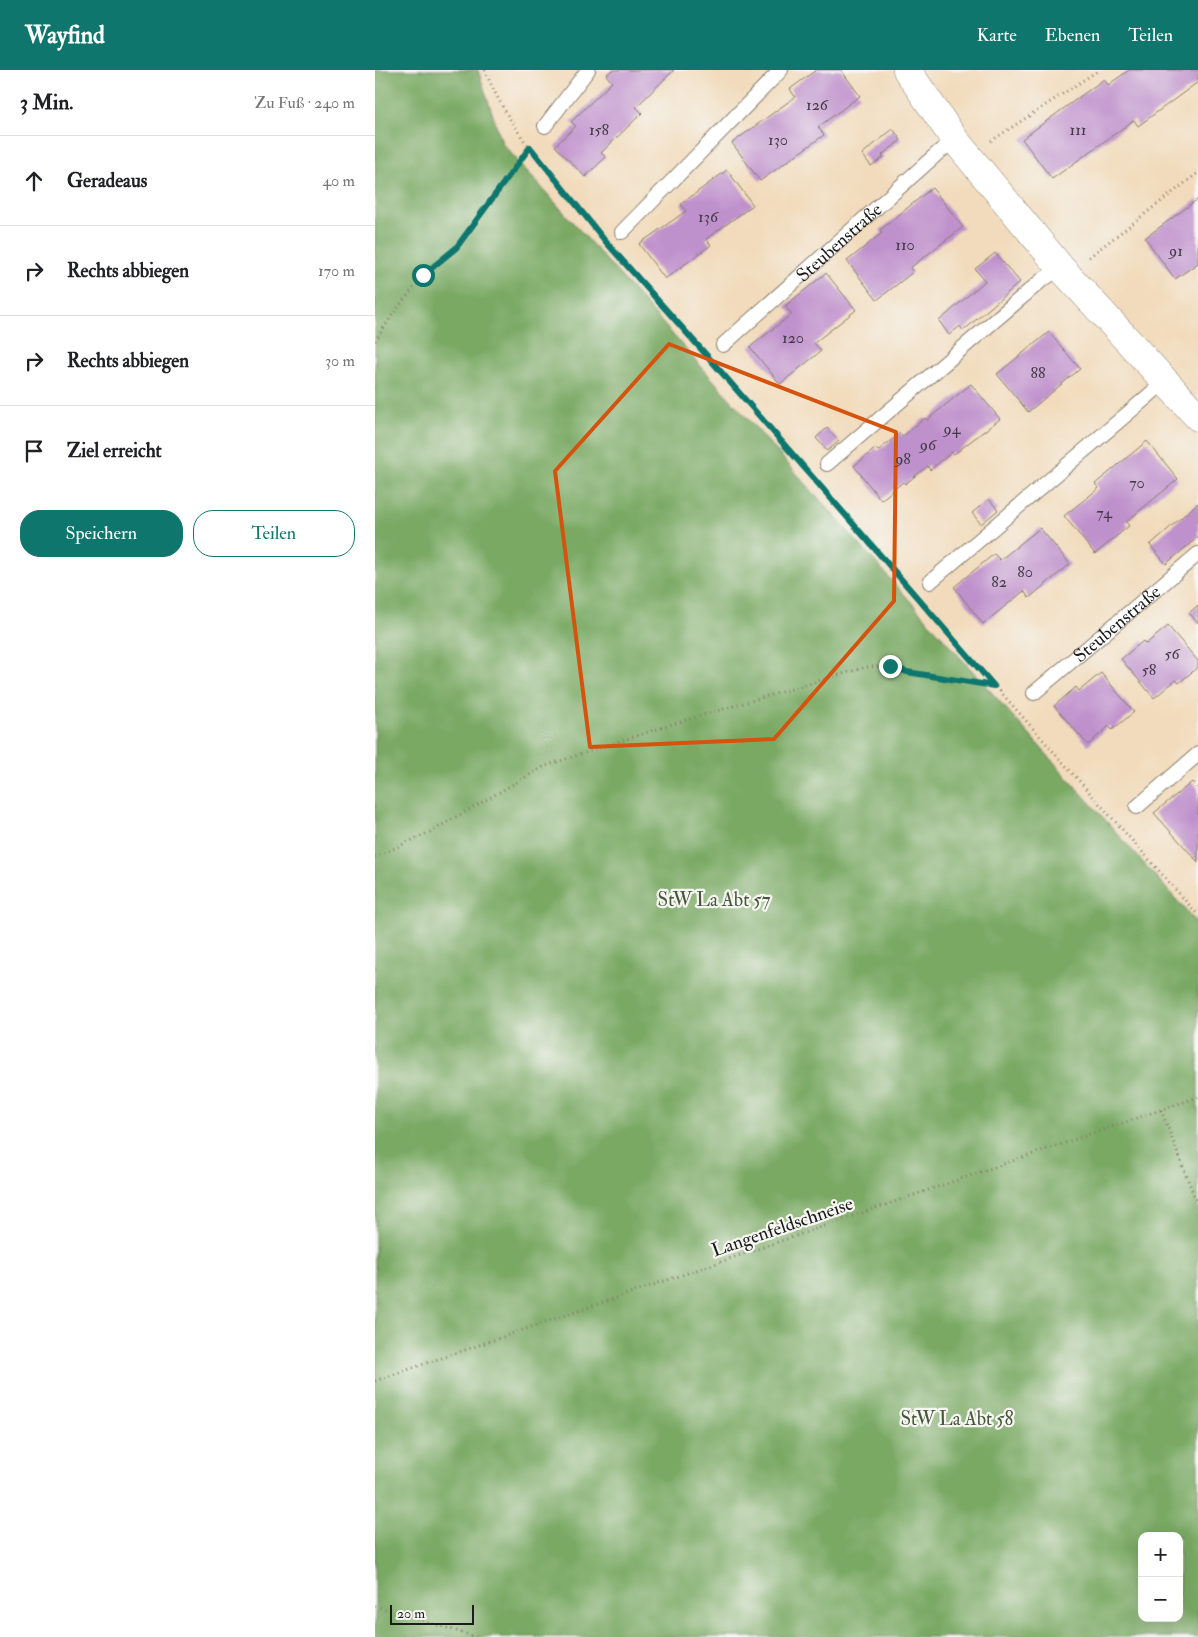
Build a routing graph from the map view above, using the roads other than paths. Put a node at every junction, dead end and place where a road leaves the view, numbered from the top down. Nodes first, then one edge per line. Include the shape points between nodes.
1 (587, 70) edge
2 (781, 70) edge
3 (907, 70) edge
4 (545, 126) dead end
5 (961, 147) junction
6 (622, 232) dead end
7 (1064, 272) junction
8 (723, 345) dead end
9 (1165, 381) junction
10 (1198, 417) edge
11 (827, 464) dead end
12 (1198, 554) edge
13 (930, 582) dead end
14 (1034, 693) dead end
15 (1198, 754) edge
16 (1137, 806) dead end

1 - 4 lane
2 - 6 lane
3 - 5 street
5 - 7 street
5 - 8 lane, Steubenstraße via 939,152
7 - 9 street
7 - 11 lane via 1042,280
9 - 10 street
9 - 13 lane
12 - 14 lane, Steubenstraße
15 - 16 lane

